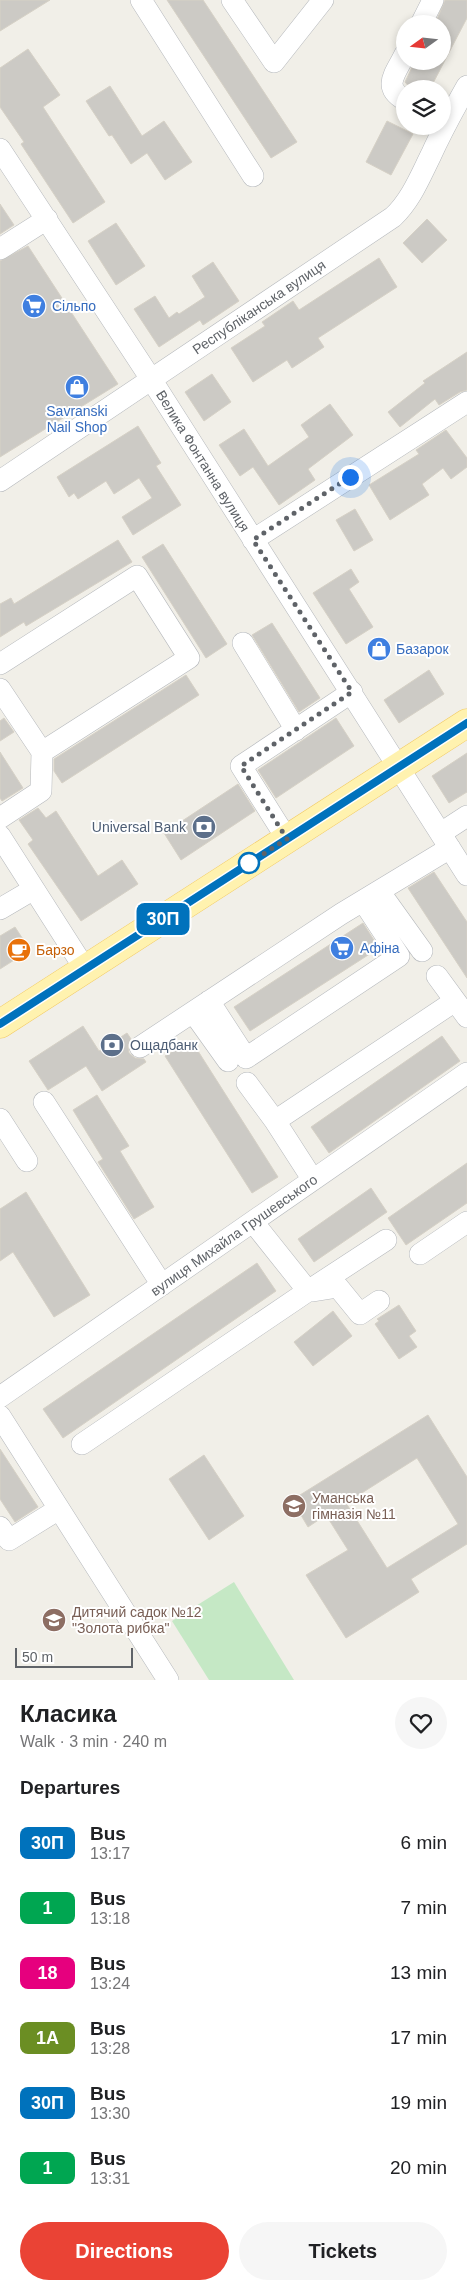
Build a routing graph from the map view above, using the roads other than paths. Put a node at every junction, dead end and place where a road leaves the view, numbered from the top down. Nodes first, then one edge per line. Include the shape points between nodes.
1 (141, 0) edge
2 (232, 0) edge
3 (324, 0) edge
4 (433, 0) edge
5 (426, 15) edge
6 (397, 70) edge
7 (467, 86) edge
8 (396, 95) edge
9 (451, 105) edge
10 (437, 135) edge
11 (0, 149) edge
12 (253, 176) dead end
13 (47, 219) junction
14 (0, 249) edge
15 (151, 379) junction
16 (467, 402) edge
17 (0, 481) edge
18 (253, 540) junction
19 (243, 644) dead end
20 (0, 664) edge
21 (0, 689) edge
22 (352, 692) junction
23 (467, 723) edge
24 (296, 730) junction
25 (42, 752) junction
26 (399, 766) junction
27 (467, 816) edge
28 (0, 818) edge
29 (0, 836) edge
30 (287, 839) junction
31 (446, 841) junction
32 (467, 875) edge
33 (34, 889) junction
34 (371, 896) junction
35 (0, 909) edge
36 (422, 951) dead end
37 (85, 970) junction
38 (437, 976) dead end
39 (201, 1007) junction
40 (461, 1009) edge
41 (0, 1024) edge
42 (140, 1047) dead end
43 (228, 1061) dead end
44 (467, 1073) edge
45 (248, 1083) dead end
46 (44, 1102) dead end
47 (0, 1118) edge
48 (275, 1121) junction
49 (27, 1160) dead end
50 (313, 1180) junction
51 (253, 1222) junction
52 (467, 1222) edge
53 (386, 1240) dead end
54 (420, 1254) dead end
55 (162, 1285) junction
56 (308, 1291) junction
57 (379, 1301) dead end
58 (0, 1398) edge
59 (0, 1416) edge
60 (82, 1444) dead end
61 (59, 1509) junction
62 (0, 1527) edge
63 (168, 1680) edge

1 - 12 street
2 - 3 street via 274,62
4 - 5 street
6 - 8 street via 392,79
7 - 9 street, Республіканська вулиця
10 - 15 street, Республіканська вулиця via 416,185 402,209 393,217
11 - 13 street, Велика Фонтанна вулиця
13 - 14 street
13 - 15 street, Велика Фонтанна вулиця
15 - 17 street, Республіканська вулиця
15 - 18 street, Велика Фонтанна вулиця
16 - 18 street
18 - 22 street, Велика Фонтанна вулиця
19 - 24 street
20 - 25 street via 137,576 189,658
21 - 25 street
22 - 24 street
22 - 26 street, Велика Фонтанна вулиця
23 - 26 main road
24 - 30 street via 241,766
25 - 28 street via 41,791
26 - 30 main road
26 - 31 street, Велика Фонтанна вулиця
27 - 31 street
29 - 33 street
30 - 37 main road
31 - 32 street, Велика Фонтанна вулиця
31 - 34 street
33 - 35 street
33 - 37 street
34 - 36 street
34 - 39 street
34 - 39 street via 399,956 246,1058
37 - 41 main road
38 - 40 street
39 - 42 street
39 - 43 street
40 - 48 street
44 - 50 street, вулиця Михайла Грушевського
45 - 48 street
46 - 55 street
47 - 49 street
48 - 50 street
50 - 51 street, вулиця Михайла Грушевського
51 - 55 street, вулиця Михайла Грушевського
51 - 56 street
52 - 54 street
53 - 56 street
55 - 58 street, вулиця Михайла Грушевського
56 - 57 street via 338,1287 360,1314
56 - 60 street
59 - 61 street
61 - 62 street via 9,1540
61 - 63 street

